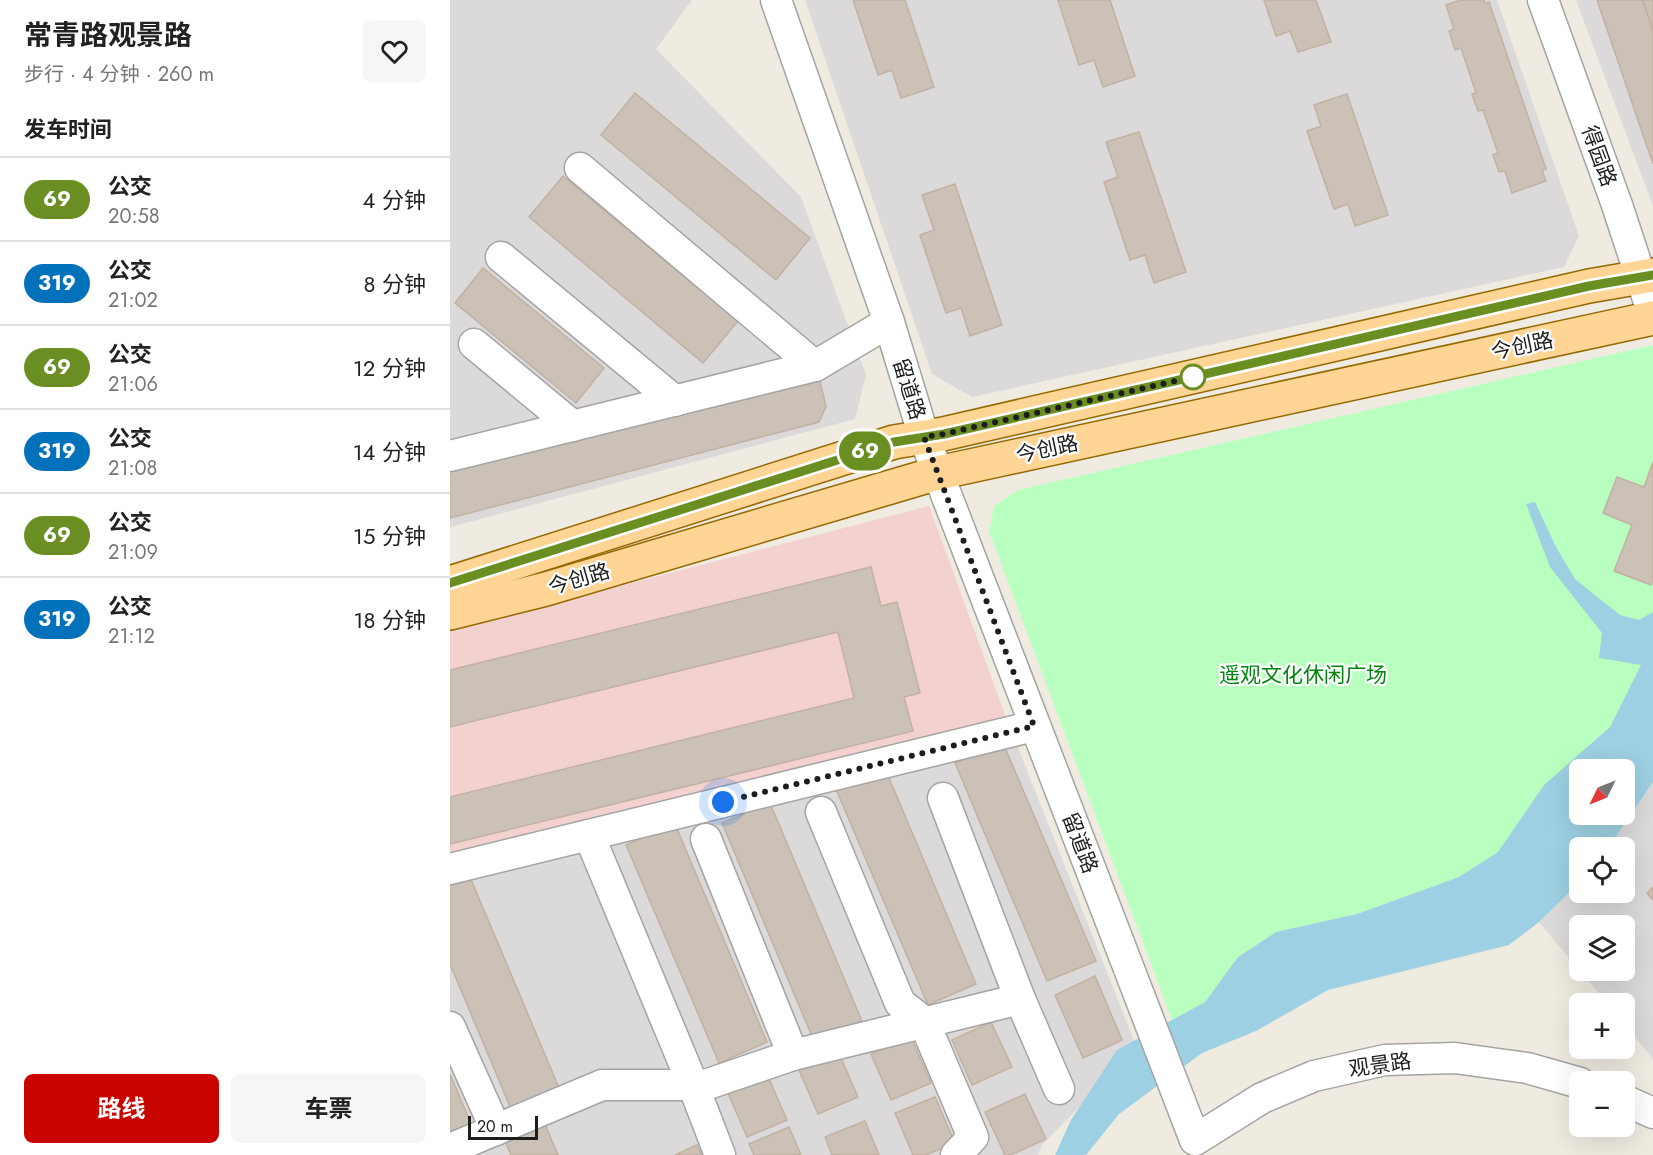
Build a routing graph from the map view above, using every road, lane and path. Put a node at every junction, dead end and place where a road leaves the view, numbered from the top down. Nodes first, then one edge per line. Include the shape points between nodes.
1 (776, 0) edge
2 (1543, 0) edge
3 (580, 168) dead end
4 (501, 257) dead end
5 (1647, 275) edge
6 (1653, 316) edge
7 (889, 322) junction
8 (474, 344) dead end
9 (816, 366) junction
10 (675, 401) junction
11 (573, 426) junction
12 (924, 437) junction
13 (450, 456) edge
14 (938, 473) junction
15 (450, 583) edge
16 (450, 613) edge
17 (1034, 726) junction
18 (943, 798) dead end
19 (822, 812) dead end
20 (589, 835) junction
21 (706, 839) dead end
22 (450, 869) edge
23 (1020, 999) junction
24 (924, 1022) junction
25 (450, 1027) edge
26 (794, 1054) junction
27 (1569, 1080) edge
28 (693, 1085) junction
29 (1059, 1089) dead end
30 (1635, 1105) edge
31 (1653, 1113) edge
32 (496, 1130) junction
33 (1195, 1140) joint
34 (450, 1149) edge
35 (720, 1155) edge
36 (956, 1155) edge

1 - 7 street, 留道路
2 - 5 street, 得园路 via 1617,205
3 - 9 street
4 - 10 street
5 - 6 street, 得园路
5 - 12 main road, 今创路
6 - 14 main road, 今创路
7 - 9 street
7 - 12 street, 留道路
8 - 11 street
9 - 10 street
10 - 11 street
11 - 13 street
12 - 14 street, 留道路
12 - 15 main road, 今创路 via 894,442
14 - 16 main road, 今创路 via 546,589
14 - 17 street, 留道路
17 - 20 street
17 - 33 street, 留道路
18 - 23 street
19 - 24 street via 900,1003
20 - 22 street
20 - 28 street
21 - 26 street
23 - 24 street
23 - 29 street
24 - 26 street
24 - 36 street via 973,1137
25 - 32 street
26 - 28 street via 705,1085
27 - 33 street, 观景路 via 1527,1068 1455,1058 1385,1060 1314,1076 1262,1098
28 - 32 street via 602,1085
28 - 35 street
30 - 31 street
32 - 34 street

